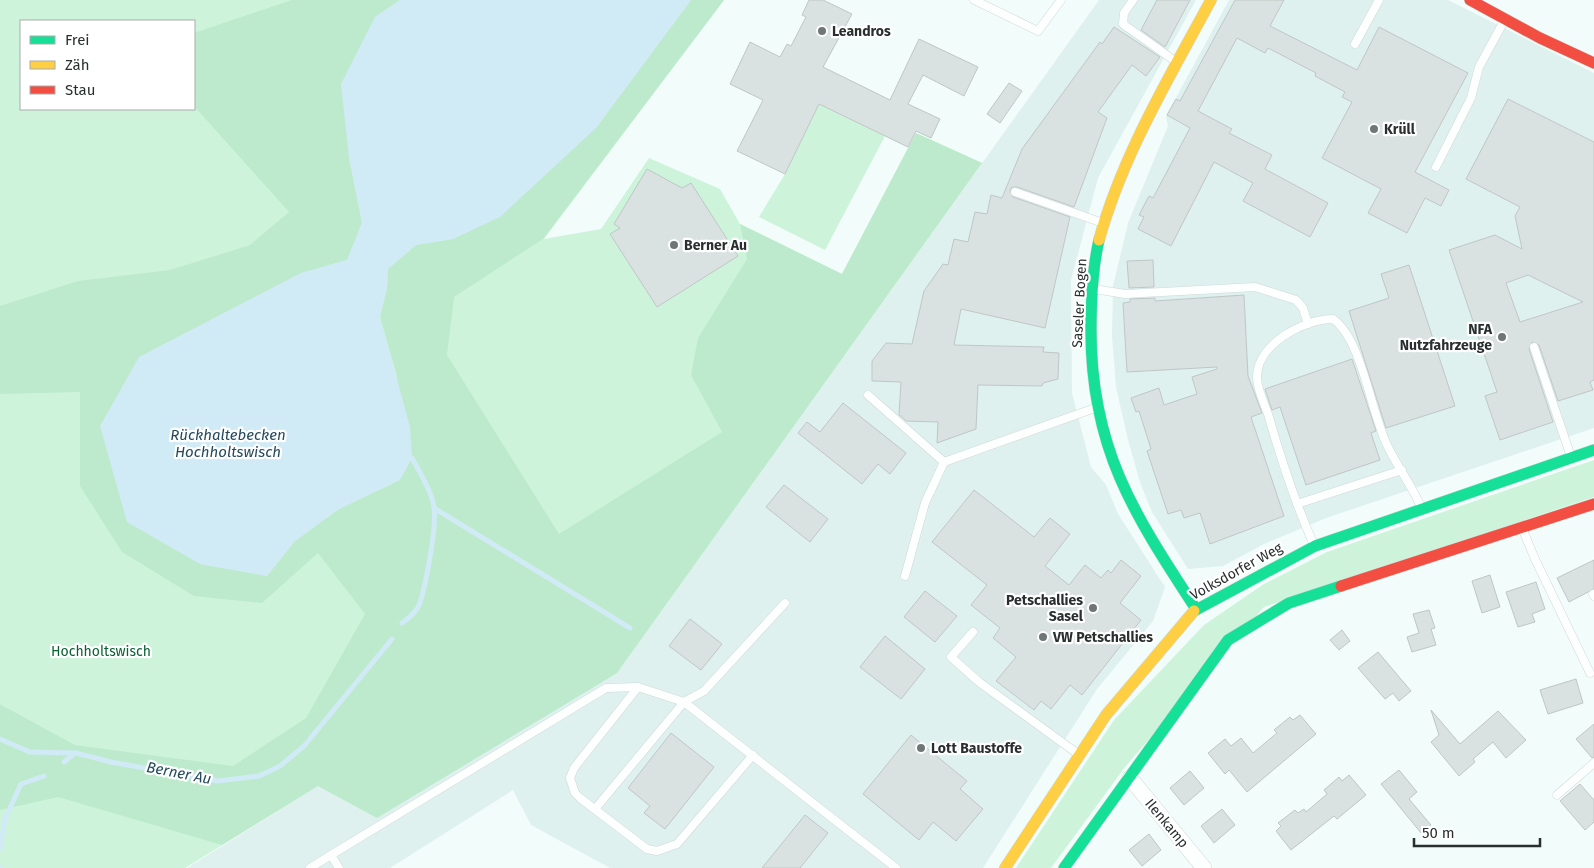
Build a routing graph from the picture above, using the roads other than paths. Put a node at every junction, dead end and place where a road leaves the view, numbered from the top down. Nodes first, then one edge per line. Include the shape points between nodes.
1 (974, 0) edge
2 (1061, 0) edge
3 (1133, 0) edge
4 (1212, 0) edge
5 (1379, 0) edge
6 (1470, 0) edge
7 (1505, 19) junction
8 (1355, 44) dead end
9 (1178, 63) junction
10 (1594, 63) edge
11 (1436, 167) dead end
12 (1015, 192) dead end
13 (1104, 224) junction
14 (1092, 288) junction
15 (1308, 324) junction
16 (1534, 347) dead end
17 (868, 395) dead end
18 (1097, 408) junction
19 (1594, 450) edge
20 (1572, 459) junction
21 (944, 462) junction
22 (1402, 470) junction
23 (1297, 504) junction
24 (1594, 504) edge
25 (1422, 510) junction
26 (1522, 528) junction
27 (1315, 546) junction
28 (905, 576) dead end
29 (785, 604) dead end
30 (1196, 609) junction
31 (973, 632) dead end
32 (1590, 673) dead end
33 (638, 687) junction
34 (684, 702) junction
35 (1080, 755) junction
36 (753, 756) junction
37 (1594, 763) edge
38 (1130, 778) junction
39 (1557, 795) dead end
40 (595, 810) junction
41 (331, 855) junction
42 (310, 868) edge
43 (339, 868) edge
44 (896, 868) edge
45 (1005, 868) edge
46 (1064, 868) edge
47 (1204, 868) edge

1 - 2 lane via 1038,31
3 - 9 lane via 1124,13 1124,24
4 - 9 street, Saseler Bogen
5 - 8 lane
6 - 7 street
7 - 10 street
7 - 11 lane via 1479,67 1471,98
9 - 13 street, Saseler Bogen via 1124,169
12 - 13 lane
13 - 14 street, Saseler Bogen
14 - 15 lane via 1125,294 1255,287 1296,300 1303,308
14 - 18 street, Saseler Bogen via 1091,377
15 - 22 lane via 1333,319 1343,328 1388,448
15 - 23 lane via 1276,340 1257,376
16 - 20 lane
17 - 21 lane
18 - 21 lane
18 - 30 street, Saseler Bogen via 1114,468 1145,532
19 - 20 street, Volksdorfer Weg
20 - 25 street, Volksdorfer Weg
21 - 28 lane via 925,503
22 - 23 lane
22 - 25 lane
23 - 27 lane
24 - 26 street
25 - 27 street, Volksdorfer Weg
26 - 32 lane
26 - 38 street via 1289,603 1228,640
27 - 30 street, Volksdorfer Weg
29 - 34 lane via 704,691
30 - 35 street, Volksdorfer Weg via 1106,715
31 - 35 lane via 951,657 979,682
33 - 34 lane
33 - 40 lane via 574,768 570,778 575,793
33 - 41 lane via 606,688
34 - 36 lane
34 - 40 lane
35 - 45 street, Volksdorfer Weg
36 - 40 lane via 686,837 669,849 647,849
36 - 44 lane
37 - 39 lane
38 - 46 street
38 - 47 street, Ilenkamp
41 - 42 lane
41 - 43 lane

